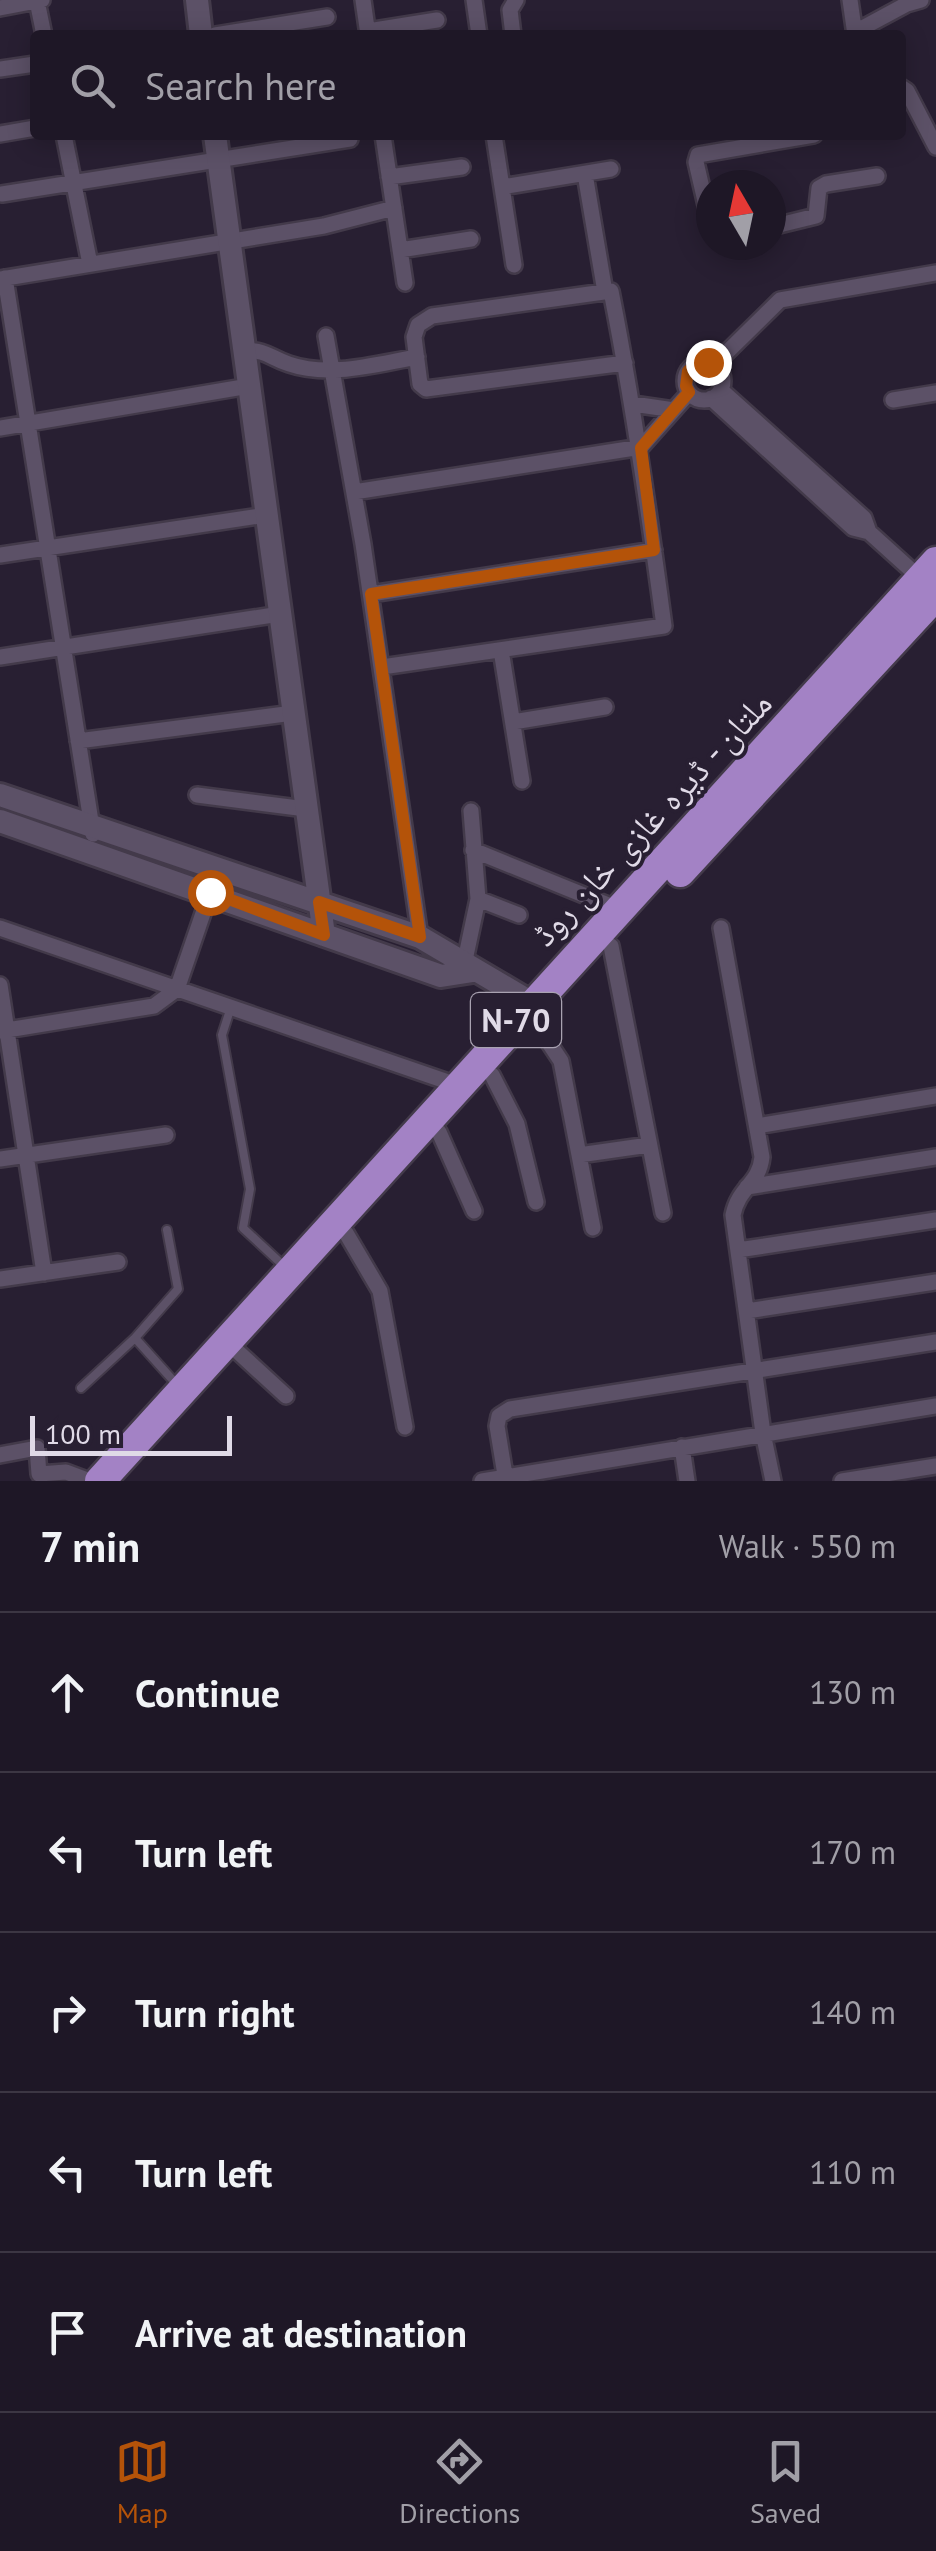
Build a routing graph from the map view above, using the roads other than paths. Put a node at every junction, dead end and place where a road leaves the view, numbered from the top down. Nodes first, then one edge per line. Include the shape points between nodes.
1 (39, 0) edge
2 (196, 0) edge
3 (363, 0) edge
4 (474, 0) edge
5 (516, 0) edge
6 (850, 0) edge
7 (922, 0) edge
8 (0, 8) edge
9 (326, 17) dead end
10 (437, 20) dead end
11 (43, 30) edge
12 (200, 30) edge
13 (246, 30) edge
14 (368, 30) edge
15 (384, 30) edge
16 (478, 30) edge
17 (512, 30) edge
18 (854, 30) edge
19 (862, 30) edge
20 (30, 65) edge
21 (0, 69) edge
22 (906, 90) edge
23 (920, 118) junction
24 (906, 121) edge
25 (30, 129) edge
26 (0, 134) edge
27 (65, 140) edge
28 (216, 140) edge
29 (344, 140) edge
30 (384, 140) edge
31 (495, 140) edge
32 (786, 140) edge
33 (936, 147) edge
34 (219, 162) junction
35 (462, 167) dead end
36 (611, 170) dead end
37 (698, 170) edge
38 (586, 174) junction
39 (877, 176) dead end
40 (389, 177) junction
41 (74, 184) junction
42 (502, 187) junction
43 (2, 194) edge
44 (394, 208) junction
45 (786, 223) edge
46 (471, 239) dead end
47 (229, 240) junction
48 (400, 250) junction
49 (90, 264) junction
50 (514, 265) dead end
51 (936, 273) edge
52 (3, 278) edge
53 (405, 284) dead end
54 (606, 292) junction
55 (326, 336) dead end
56 (244, 350) junction
57 (417, 358) junction
58 (625, 363) junction
59 (715, 364) junction
60 (331, 370) junction
61 (249, 386) junction
62 (689, 392) junction
63 (936, 393) edge
64 (716, 394) junction
65 (893, 400) dead end
66 (632, 404) junction
67 (674, 410) junction
68 (28, 424) junction
69 (0, 428) edge
70 (641, 448) junction
71 (354, 492) junction
72 (266, 515) junction
73 (48, 548) junction
74 (654, 550) junction
75 (0, 555) edge
76 (931, 578) edge
77 (371, 594) junction
78 (280, 614) junction
79 (64, 646) junction
80 (501, 650) junction
81 (0, 657) edge
82 (859, 662) junction
83 (382, 667) junction
84 (605, 707) dead end
85 (294, 713) junction
86 (513, 722) junction
87 (78, 741) junction
88 (522, 781) dead end
89 (0, 795) edge
90 (197, 795) dead end
91 (306, 809) junction
92 (471, 811) dead end
93 (0, 821) edge
94 (92, 826) junction
95 (473, 850) junction
96 (96, 853) junction
97 (210, 892) junction
98 (478, 899) junction
99 (319, 902) junction
100 (618, 909) junction
101 (519, 915) dead end
102 (0, 928) edge
103 (721, 928) dead end
104 (324, 935) junction
105 (420, 937) junction
106 (611, 946) junction
107 (469, 968) junction
108 (0, 986) edge
109 (177, 989) junction
110 (231, 1007) junction
111 (534, 1014) junction
112 (3, 1030) edge
113 (492, 1075) junction
114 (457, 1084) junction
115 (936, 1096) edge
116 (757, 1126) junction
117 (440, 1132) junction
118 (166, 1135) dead end
119 (649, 1144) junction
120 (579, 1155) junction
121 (24, 1156) junction
122 (936, 1157) edge
123 (0, 1160) edge
124 (748, 1188) junction
125 (536, 1202) dead end
126 (474, 1211) dead end
127 (663, 1213) dead end
128 (936, 1220) edge
129 (593, 1228) dead end
130 (167, 1230) dead end
131 (346, 1232) junction
132 (738, 1250) junction
133 (118, 1262) dead end
134 (289, 1272) junction
135 (44, 1273) junction
136 (0, 1279) edge
137 (936, 1282) edge
138 (747, 1311) junction
139 (135, 1338) junction
140 (936, 1342) edge
141 (237, 1351) junction
142 (755, 1371) junction
143 (82, 1388) dead end
144 (182, 1390) junction
145 (286, 1396) dead end
146 (936, 1406) edge
147 (404, 1427) dead end
148 (764, 1434) junction
149 (682, 1447) junction
150 (0, 1455) edge
151 (936, 1466) edge
152 (505, 1475) junction
153 (103, 1481) edge
154 (482, 1481) edge
155 (688, 1481) edge
156 (774, 1481) edge
157 (842, 1481) edge

1 - 8 street
1 - 11 street
2 - 12 street
3 - 14 street
4 - 16 street
5 - 17 street
6 - 18 street
7 - 19 street
9 - 13 street
10 - 15 street
20 - 21 street
22 - 23 street
23 - 24 street
23 - 33 street
25 - 26 street
27 - 41 street
28 - 34 street
29 - 34 street
30 - 40 street
31 - 42 street
32 - 37 street via 698,156
34 - 41 street
34 - 47 street
35 - 40 street
36 - 38 street
38 - 42 street
38 - 54 street
39 - 45 street via 826,184 816,195 816,216
40 - 44 street
41 - 43 street
41 - 49 street
42 - 50 street
44 - 47 street
44 - 48 street
46 - 48 street
47 - 49 street
47 - 56 street
48 - 53 street
49 - 52 street
51 - 59 street via 780,300
52 - 68 street
54 - 57 street via 432,316 418,325
54 - 58 street via 611,291
55 - 60 street
56 - 60 street
56 - 61 street
57 - 58 street via 420,384 435,389
57 - 60 street
58 - 66 street
59 - 62 street via 700,362 688,371
59 - 64 street via 723,376
60 - 71 street
61 - 68 street
61 - 72 street
62 - 64 street via 696,398
62 - 67 street
63 - 65 street
64 - 76 street via 864,518 869,532
66 - 67 street
66 - 70 street
67 - 70 street
68 - 69 street
68 - 73 street
70 - 71 street
70 - 74 street
71 - 77 street
72 - 73 street
72 - 78 street
73 - 75 street
73 - 79 street
74 - 77 street
74 - 80 street via 664,626
76 - 82 highway, ملتان - ڈیرہ غازی خان روڈ / N-70
77 - 83 street
78 - 79 street
78 - 85 street
79 - 81 street
79 - 87 street
80 - 83 street
80 - 86 street
82 - 100 highway, ملتان - ڈیرہ غازی خان روڈ / N-70
82 - 106 highway, ملتان - ڈیرہ غازی خان روڈ / N-70
83 - 105 street
84 - 86 street
85 - 87 street
85 - 91 street
86 - 88 street
87 - 94 street
89 - 94 street
90 - 91 street
91 - 99 street
92 - 95 street
93 - 96 street
94 - 96 street
94 - 99 street
95 - 98 street
95 - 100 street
96 - 97 street
97 - 104 street
97 - 109 street
98 - 101 street
98 - 107 street
99 - 104 street
99 - 105 street
100 - 111 highway, ملتان - ڈیرہ غازی خان روڈ / N-70
102 - 109 street
103 - 116 street
104 - 107 street via 441,976
105 - 107 street
106 - 111 highway, ملتان - ڈیرہ غازی خان روڈ / N-70
106 - 119 street
107 - 111 street
108 - 112 street
109 - 110 street
109 - 112 street via 154,1006
110 - 114 street
110 - 134 lane via 222,1035 250,1189 243,1228
111 - 113 highway, ملتان - ڈیرہ غازی خان روڈ / N-70
111 - 114 highway, ملتان - ڈیرہ غازی خان روڈ / N-70
111 - 120 street via 561,1061
112 - 121 street
113 - 117 highway, ملتان - ڈیرہ غازی خان روڈ / N-70
113 - 125 street via 517,1124
114 - 134 highway, ملتان - ڈیرہ غازی خان روڈ / N-70
115 - 116 street
116 - 124 street via 761,1172
117 - 126 street
117 - 131 highway, ملتان - ڈیرہ غازی خان روڈ / N-70
118 - 121 street
119 - 120 street
119 - 127 street
120 - 129 street
121 - 123 street
121 - 135 street
122 - 124 street
124 - 132 street via 733,1215
128 - 132 street
130 - 139 lane via 178,1288
131 - 141 highway, ملتان - ڈیرہ غازی خان روڈ / N-70
131 - 147 street via 380,1291
132 - 138 street
133 - 135 street
134 - 144 highway, ملتان - ڈیرہ غازی خان روڈ / N-70
135 - 136 street
137 - 138 street
138 - 142 street
139 - 143 lane
139 - 144 lane
140 - 142 street
141 - 145 street
141 - 153 highway, ملتان - ڈیرہ غازی خان روڈ / N-70
142 - 148 street
142 - 152 street via 510,1410 497,1426
144 - 153 highway, ملتان - ڈیرہ غازی خان روڈ / N-70
146 - 148 street
148 - 149 street
148 - 156 street
149 - 152 street
149 - 155 street
150 - 153 street via 37,1448 39,1474
151 - 157 street
152 - 154 street

